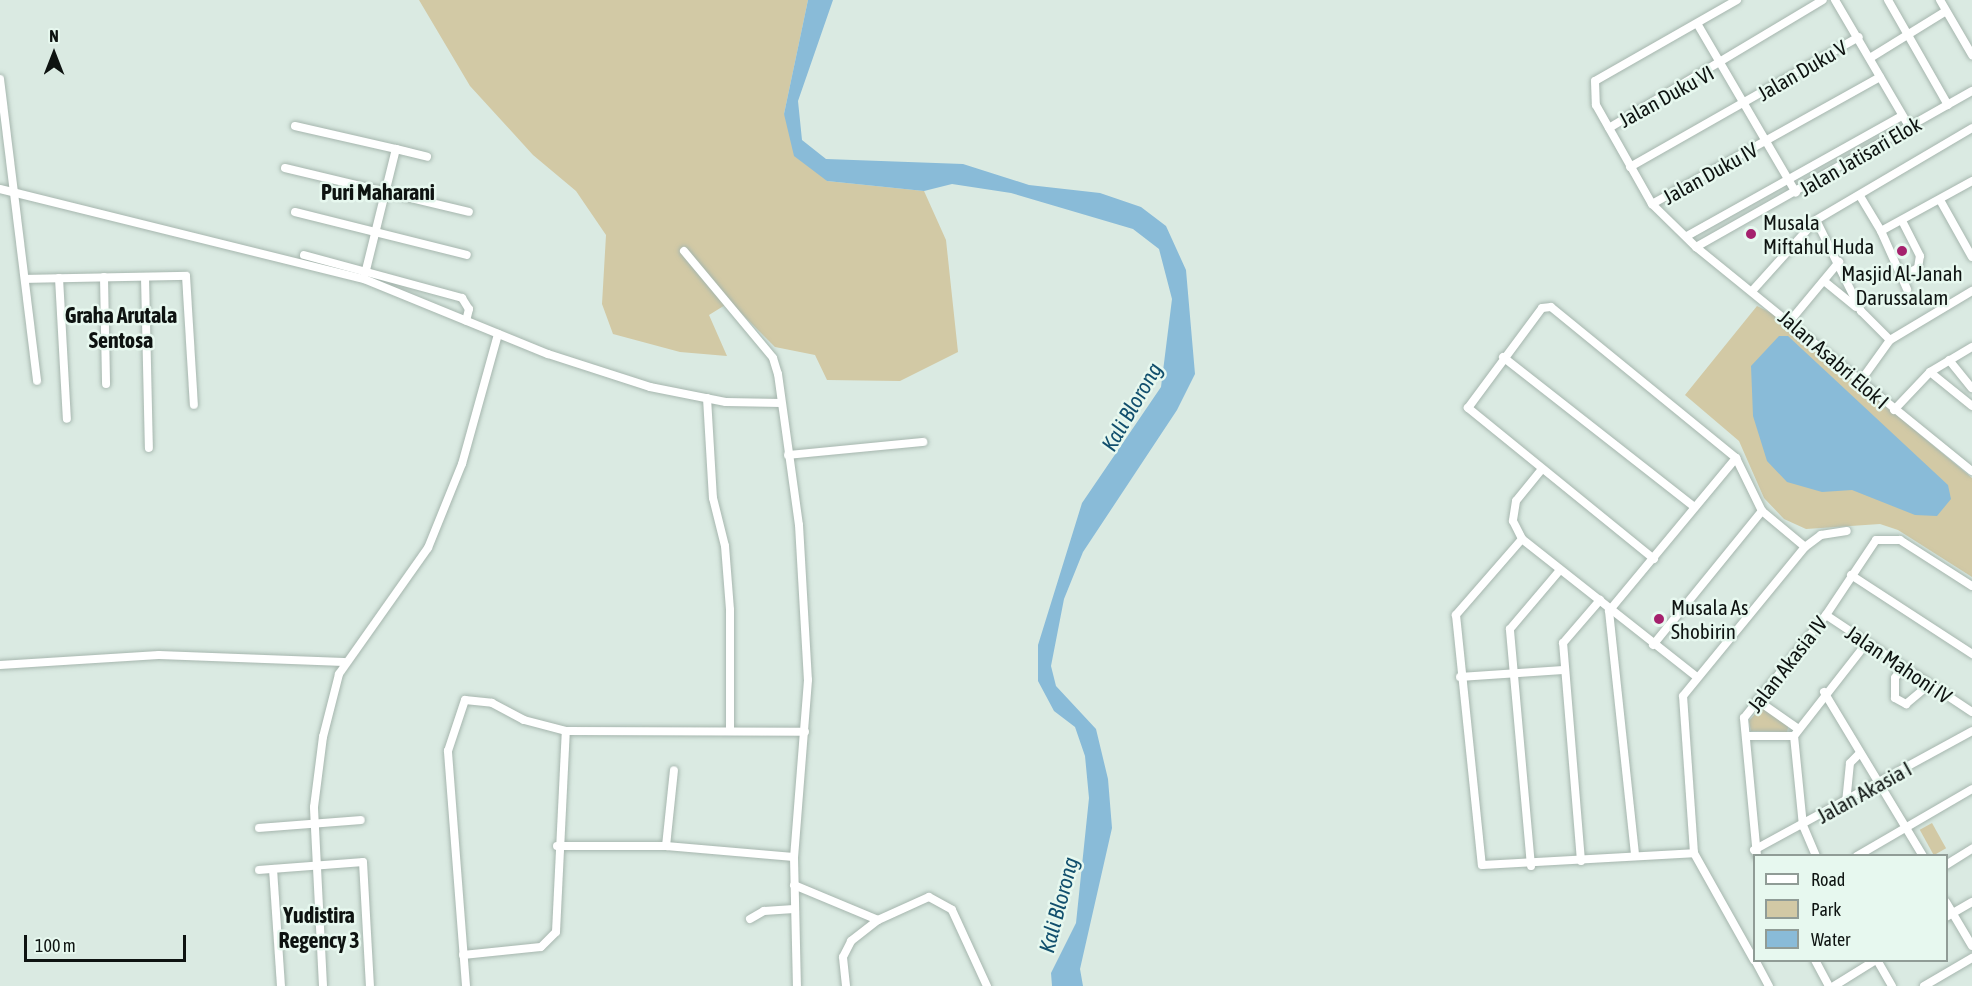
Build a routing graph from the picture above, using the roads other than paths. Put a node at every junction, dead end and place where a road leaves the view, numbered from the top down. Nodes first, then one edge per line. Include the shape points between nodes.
1 (1737, 0) edge
2 (1823, 0) edge
3 (1835, 0) edge
4 (1888, 0) edge
5 (1940, 0) edge
6 (1946, 11) junction
7 (1698, 25) junction
8 (1907, 35) junction
9 (1859, 37) junction
10 (1972, 55) edge
11 (1870, 58) junction
12 (1723, 64) junction
13 (1880, 77) junction
14 (0, 79) edge
15 (1972, 91) edge
16 (1744, 103) junction
17 (1948, 105) junction
18 (1902, 116) junction
19 (295, 126) dead end
20 (1609, 128) junction
21 (1910, 128) junction
22 (1972, 128) edge
23 (1768, 141) junction
24 (396, 149) junction
25 (427, 157) dead end
26 (1630, 167) junction
27 (285, 168) dead end
28 (1972, 181) edge
29 (1790, 183) junction
30 (0, 189) edge
31 (15, 190) junction
32 (385, 191) junction
33 (1796, 193) junction
34 (1860, 196) junction
35 (1940, 200) junction
36 (1652, 204) junction
37 (295, 212) dead end
38 (469, 212) dead end
39 (1815, 220) junction
40 (1902, 221) junction
41 (1881, 231) junction
42 (375, 232) junction
43 (1687, 236) junction
44 (1696, 247) junction
45 (684, 251) dead end
46 (304, 255) dead end
47 (467, 255) dead end
48 (1972, 257) edge
49 (1839, 262) junction
50 (365, 274) junction
51 (104, 277) junction
52 (145, 277) junction
53 (1901, 277) junction
54 (59, 278) junction
55 (25, 279) junction
56 (1824, 280) junction
57 (1907, 289) dead end
58 (1753, 290) junction
59 (1972, 291) edge
60 (1861, 311) junction
61 (466, 321) junction
62 (1790, 321) junction
63 (498, 334) junction
64 (1890, 340) junction
65 (1972, 347) edge
66 (1503, 357) junction
67 (1949, 360) junction
68 (1930, 372) junction
69 (1862, 379) junction
70 (37, 381) dead end
71 (106, 384) dead end
72 (1972, 388) edge
73 (707, 398) junction
74 (781, 403) junction
75 (194, 405) dead end
76 (1972, 406) edge
77 (1894, 410) junction
78 (68, 419) dead end
79 (923, 442) dead end
80 (149, 448) dead end
81 (788, 455) junction
82 (1736, 458) junction
83 (1542, 469) junction
84 (1972, 471) edge
85 (1694, 507) junction
86 (1762, 511) junction
87 (1847, 531) dead end
88 (1522, 539) junction
89 (1805, 547) junction
90 (1654, 559) junction
91 (1560, 570) junction
92 (1851, 575) junction
93 (1972, 586) edge
94 (1599, 600) junction
95 (1609, 611) junction
96 (1826, 615) junction
97 (1653, 645) junction
98 (1865, 645) junction
99 (1972, 654) edge
100 (344, 662) junction
101 (0, 665) edge
102 (1902, 668) junction
103 (1563, 670) junction
104 (1514, 673) junction
105 (1460, 677) junction
106 (1697, 677) junction
107 (1929, 685) junction
108 (1824, 692) junction
109 (1757, 700) junction
110 (1972, 712) edge
111 (730, 728) junction
112 (566, 731) junction
113 (1972, 731) edge
114 (805, 732) junction
115 (1796, 732) junction
116 (1746, 736) junction
117 (1860, 753) junction
118 (674, 770) dead end
119 (1880, 784) junction
120 (1972, 789) edge
121 (1846, 803) junction
122 (361, 820) dead end
123 (316, 824) junction
124 (1803, 826) junction
125 (259, 828) dead end
126 (1908, 828) junction
127 (557, 846) junction
128 (666, 846) junction
129 (1972, 849) edge
130 (1694, 853) junction
131 (1756, 853) edge
132 (1816, 854) edge
133 (1859, 854) edge
134 (1922, 854) edge
135 (1635, 856) junction
136 (794, 857) junction
137 (1581, 861) junction
138 (1948, 863) edge
139 (319, 865) junction
140 (1531, 866) junction
141 (273, 869) junction
142 (259, 870) dead end
143 (794, 885) junction
144 (1972, 902) edge
145 (794, 909) junction
146 (1949, 915) edge
147 (750, 919) dead end
148 (878, 920) junction
149 (1972, 946) edge
150 (324, 947) junction
151 (463, 955) junction
152 (1753, 956) edge
153 (1972, 958) edge
154 (1756, 962) edge
155 (1816, 962) edge
156 (1874, 962) edge
157 (1878, 962) edge
158 (281, 986) edge
159 (324, 986) edge
160 (328, 986) edge
161 (370, 986) edge
162 (466, 986) edge
163 (797, 986) edge
164 (846, 986) edge
165 (987, 986) edge
166 (1769, 986) edge
167 (1832, 986) edge
168 (1892, 986) edge
169 (1924, 986) edge

1 - 7 street
2 - 12 street, Jalan Duku VI
3 - 9 street
4 - 8 street
5 - 6 street
6 - 8 street
6 - 10 street
7 - 12 street
7 - 20 street via 1595,81 1596,105
8 - 11 street
8 - 17 street
9 - 11 street
9 - 16 street, Jalan Duku V
11 - 13 street
12 - 16 street, Jalan Duku VI
12 - 20 street, Jalan Duku VI
13 - 18 street
13 - 23 street, Jalan Duku IV
14 - 31 street
15 - 17 street, Jalan Jatisari Elok
16 - 23 street, Jalan Duku V
16 - 26 street, Jalan Duku V
17 - 21 street, Jalan Jatisari Elok
18 - 21 street
18 - 29 street, Jalan Jatisari Elok
19 - 24 street
20 - 26 street
21 - 33 street, Jalan Jatisari Elok
22 - 34 street
23 - 29 street, Jalan Duku IV
23 - 36 street, Jalan Duku IV
24 - 25 street
24 - 32 street
26 - 36 street
27 - 32 street
28 - 35 street
29 - 33 street, Jalan Duku IV
29 - 43 street, Jalan Jatisari Elok
30 - 31 street
31 - 55 street
31 - 61 street via 49,204 364,279
32 - 38 street
32 - 42 street
33 - 44 street, Jalan Jatisari Elok
34 - 39 street
34 - 41 street
35 - 40 street
35 - 48 street
36 - 43 street
37 - 42 street
39 - 49 street
39 - 58 street
40 - 41 street
40 - 53 street via 1920,256 1918,268
41 - 53 street
42 - 47 street
42 - 50 street
43 - 44 street
44 - 58 street, Jalan Asabri Elok I
45 - 74 street via 773,358
46 - 50 street
49 - 56 street
49 - 60 street
50 - 61 street via 462,298 469,309
51 - 52 street
51 - 54 street
51 - 71 street
52 - 75 street via 186,276
52 - 80 street
53 - 57 street
54 - 55 street
54 - 78 street
55 - 70 street
56 - 60 street
56 - 62 street
58 - 62 street, Jalan Asabri Elok I
59 - 64 street
60 - 64 street
61 - 63 street
62 - 69 street, Jalan Asabri Elok I
63 - 73 street via 650,387
63 - 100 street via 462,464 428,548
64 - 69 street
65 - 67 street
66 - 82 street via 1540,310 1551,307
66 - 83 street via 1468,408
66 - 85 street
67 - 68 street
67 - 72 street
68 - 76 street
68 - 77 street
69 - 77 street, Jalan Asabri Elok I
73 - 74 street
73 - 111 street via 713,498 729,599
74 - 81 street
77 - 84 street, Jalan Asabri Elok I
79 - 81 street
81 - 114 street via 803,596
82 - 85 street
82 - 86 street
83 - 88 street via 1516,501 1513,521
83 - 90 street
85 - 90 street
86 - 89 street
86 - 97 street
87 - 89 street via 1821,535
88 - 91 street
88 - 105 street via 1459,606
89 - 106 street
90 - 95 street
91 - 94 street
91 - 104 street via 1510,629
92 - 93 street, Jalan Akasia IV via 1876,540 1887,536
92 - 96 street, Jalan Akasia IV
92 - 99 street
94 - 95 street
94 - 103 street via 1564,640
95 - 97 street
95 - 135 street
96 - 98 street, Jalan Mahoni IV
96 - 109 street, Jalan Akasia IV
97 - 106 street
98 - 102 street, Jalan Mahoni IV
98 - 108 street
100 - 101 street via 159,655
100 - 123 street via 323,737
102 - 107 street, Jalan Mahoni IV
102 - 107 street via 1895,678 1895,698 1906,704
103 - 104 street
103 - 137 street
104 - 105 street
104 - 140 street
105 - 140 street via 1480,861 1487,867
106 - 130 street via 1683,699
107 - 110 street, Jalan Mahoni IV
108 - 115 street
108 - 117 street
109 - 115 street
109 - 116 street, Jalan Akasia IV via 1744,718
111 - 112 street
111 - 114 street
112 - 127 street
112 - 151 street via 471,698 458,712 448,751
113 - 119 street, Jalan Akasia I
114 - 136 street
115 - 116 street
115 - 124 street
116 - 131 street, Jalan Akasia IV
117 - 119 street
117 - 121 street via 1850,763
118 - 128 street
119 - 121 street, Jalan Akasia I
119 - 126 street
120 - 126 street
121 - 124 street, Jalan Akasia I
122 - 123 street
123 - 125 street
123 - 139 street
124 - 131 street, Jalan Akasia I
124 - 132 street
126 - 133 street
126 - 134 street
127 - 128 street
127 - 151 street via 556,932 550,941 541,947
128 - 136 street
129 - 138 street
130 - 135 street
130 - 152 street
135 - 137 street
136 - 143 street
137 - 140 street
139 - 141 street
139 - 150 street
139 - 161 street via 363,862
141 - 142 street
141 - 158 street
143 - 145 street
143 - 148 street
144 - 146 street
145 - 147 street via 765,910
145 - 163 street
146 - 149 street
148 - 164 street via 846,950
148 - 165 street via 919,898 941,901 952,910
150 - 159 street
150 - 160 street
151 - 162 street
153 - 169 street
154 - 166 street
155 - 167 street
156 - 167 street
157 - 168 street

